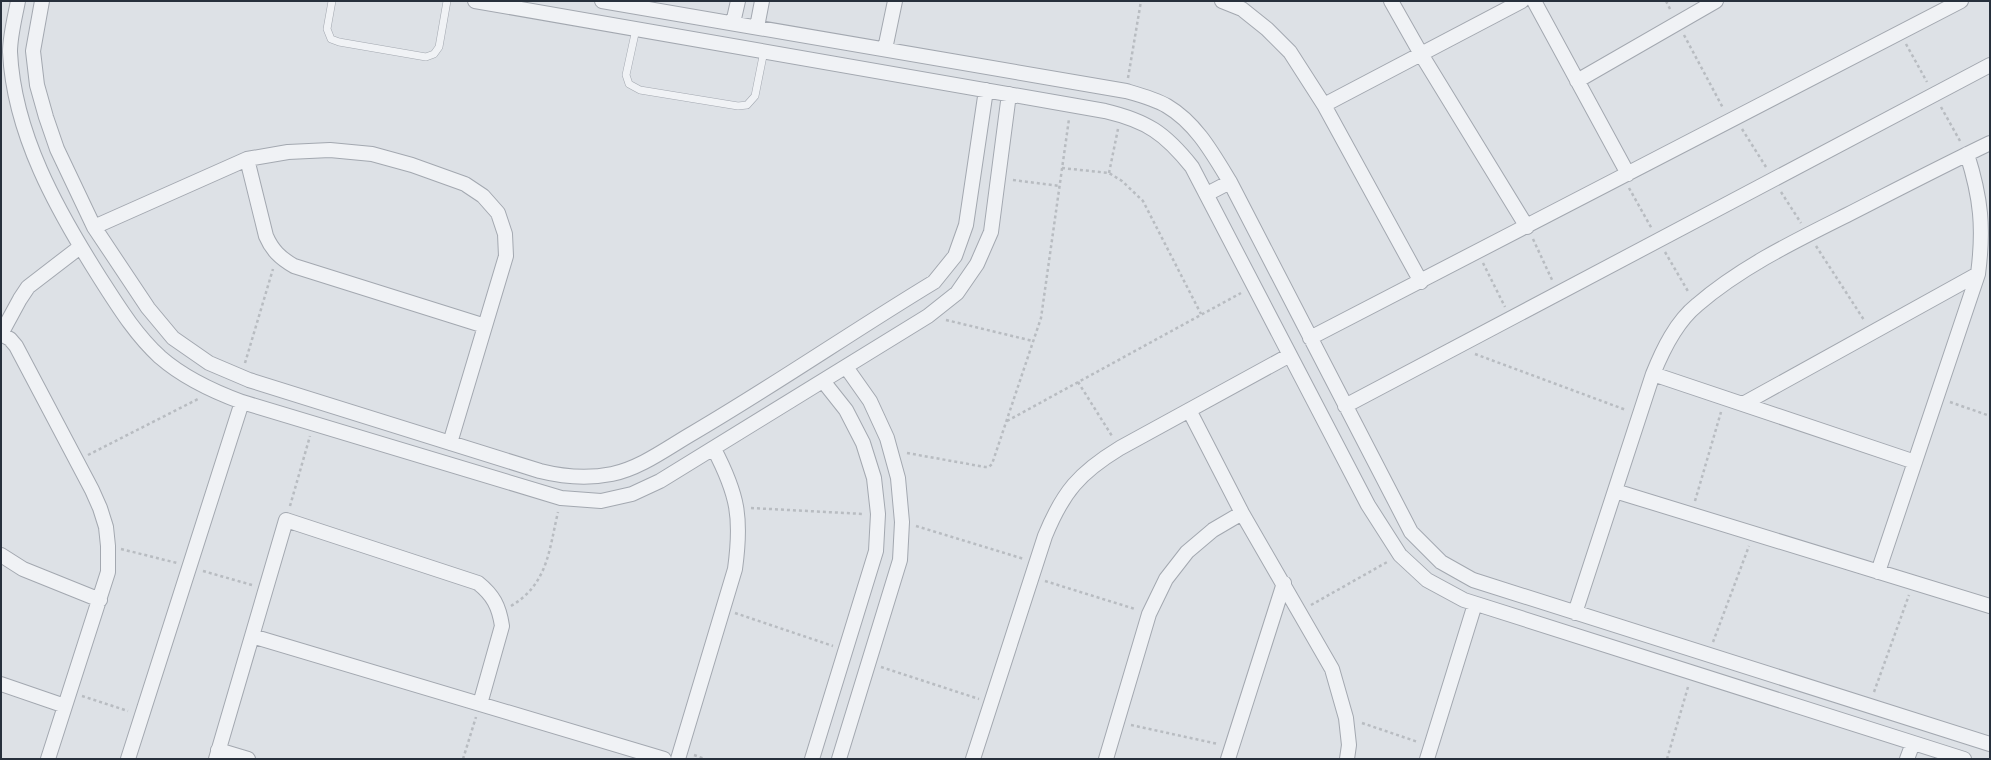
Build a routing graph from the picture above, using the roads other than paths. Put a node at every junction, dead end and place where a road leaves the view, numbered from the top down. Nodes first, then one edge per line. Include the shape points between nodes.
1 (18, 1) edge
2 (42, 1) edge
3 (332, 1) edge
4 (447, 1) edge
5 (475, 1) edge
6 (602, 1) edge
7 (738, 1) edge
8 (762, 1) edge
9 (895, 1) edge
10 (1222, 1) edge
11 (1391, 1) edge
12 (1522, 1) edge
13 (1534, 1) edge
14 (1716, 1) edge
15 (1961, 1) edge
16 (733, 23) junction
17 (757, 27) junction
18 (636, 29) junction
19 (885, 49) junction
20 (764, 51) junction
21 (1421, 54) junction
22 (1990, 65) edge
23 (1577, 81) junction
24 (986, 90) junction
25 (1009, 94) junction
26 (1324, 105) junction
27 (1990, 143) edge
28 (1967, 154) junction
29 (247, 159) junction
30 (1628, 174) junction
31 (1230, 182) junction
32 (1206, 194) junction
33 (94, 227) junction
34 (1527, 227) junction
35 (80, 247) junction
36 (1978, 274) junction
37 (1421, 282) junction
38 (485, 326) junction
39 (1, 334) edge
40 (1310, 338) junction
41 (1290, 355) junction
42 (846, 367) junction
43 (1653, 374) junction
44 (824, 381) junction
45 (242, 402) junction
46 (1743, 404) junction
47 (1345, 406) junction
48 (1189, 410) junction
49 (450, 443) junction
50 (714, 449) junction
51 (1915, 462) junction
52 (1614, 492) junction
53 (1242, 513) junction
54 (1, 555) edge
55 (1878, 572) junction
56 (1284, 583) junction
57 (100, 600) junction
58 (1475, 604) junction
59 (1990, 606) edge
60 (1575, 613) junction
61 (252, 636) junction
62 (1, 684) edge
63 (480, 704) junction
64 (65, 706) junction
65 (1913, 743) junction
66 (1990, 744) edge
67 (1230, 753) edge
68 (1429, 753) edge
69 (217, 755) edge
70 (48, 759) edge
71 (128, 759) edge
72 (248, 759) edge
73 (664, 759) edge
74 (678, 759) edge
75 (812, 759) edge
76 (839, 759) edge
77 (973, 759) edge
78 (1106, 759) edge
79 (1347, 759) edge
80 (1907, 759) edge
81 (1964, 759) edge

1 - 35 street via 10,50 14,86 22,121 34,154
2 - 33 street via 33,51 37,85 57,149
3 - 4 lane via 327,29 331,40 426,57 434,54 439,48
5 - 18 street
6 - 16 street
7 - 16 street
8 - 17 street
9 - 19 street
10 - 26 street via 1242,9 1290,52
11 - 21 street
12 - 21 street
13 - 23 street
14 - 23 street
15 - 30 street
16 - 17 street
17 - 19 street
18 - 20 street
18 - 20 lane via 626,75 629,84 640,90 738,106 747,105 755,96
19 - 31 street via 1126,91 1167,106 1191,125 1212,151
20 - 24 street
21 - 26 street
21 - 34 street
22 - 47 street
23 - 30 street
24 - 25 street
24 - 49 street via 966,226 954,256 934,282 714,420 636,465 613,474 589,477 564,476
25 - 32 street via 1120,114 1155,129 1175,146 1192,167
25 - 42 street via 991,232 977,264 957,293 928,316
26 - 37 street
27 - 28 street
28 - 36 street via 1976,183 1981,213
28 - 43 street via 1744,270 1696,306 1678,326
29 - 33 street
29 - 38 street via 266,236 277,255 294,266
29 - 38 street via 288,152 330,150 372,154 465,184 483,196 498,213 505,234 506,256
30 - 34 street
31 - 32 street
31 - 40 street
32 - 41 street
33 - 49 street via 148,308 173,338 209,363 241,376
34 - 37 street
35 - 39 street via 28,287
35 - 45 street via 120,310 161,358 185,376 213,391
36 - 46 street
36 - 51 street
37 - 40 street
38 - 49 street
39 - 57 street via 16,346 100,508 106,527 109,559
40 - 47 street
41 - 48 street
41 - 58 street via 1368,505 1400,555 1427,580
42 - 44 street
42 - 76 street via 870,401 887,438 898,478 902,522 900,560
43 - 46 street
43 - 52 street
44 - 50 street
44 - 75 street via 846,410 863,443 874,478 878,514 876,551
45 - 50 street via 561,498 601,501 632,494 660,481
45 - 71 street
46 - 51 street
47 - 60 street via 1411,532 1441,562 1473,580
48 - 53 street
48 - 77 street via 1095,463 1073,484 1056,508 1035,563
50 - 74 street via 729,477 737,507 739,538 735,569 724,610
51 - 55 street
52 - 55 street
52 - 60 street
53 - 56 street
53 - 78 street via 1213,530 1187,552 1166,580 1149,614
54 - 57 street via 24,569
55 - 59 street
56 - 67 street
56 - 79 street via 1332,669 1346,718 1350,745
57 - 64 street
58 - 65 street
58 - 68 street
60 - 66 street
61 - 63 street
61 - 63 street via 286,520 478,583 488,591 496,601 502,626
61 - 69 street
62 - 64 street
63 - 73 street
64 - 70 street
65 - 80 street
65 - 81 street
69 - 72 street

